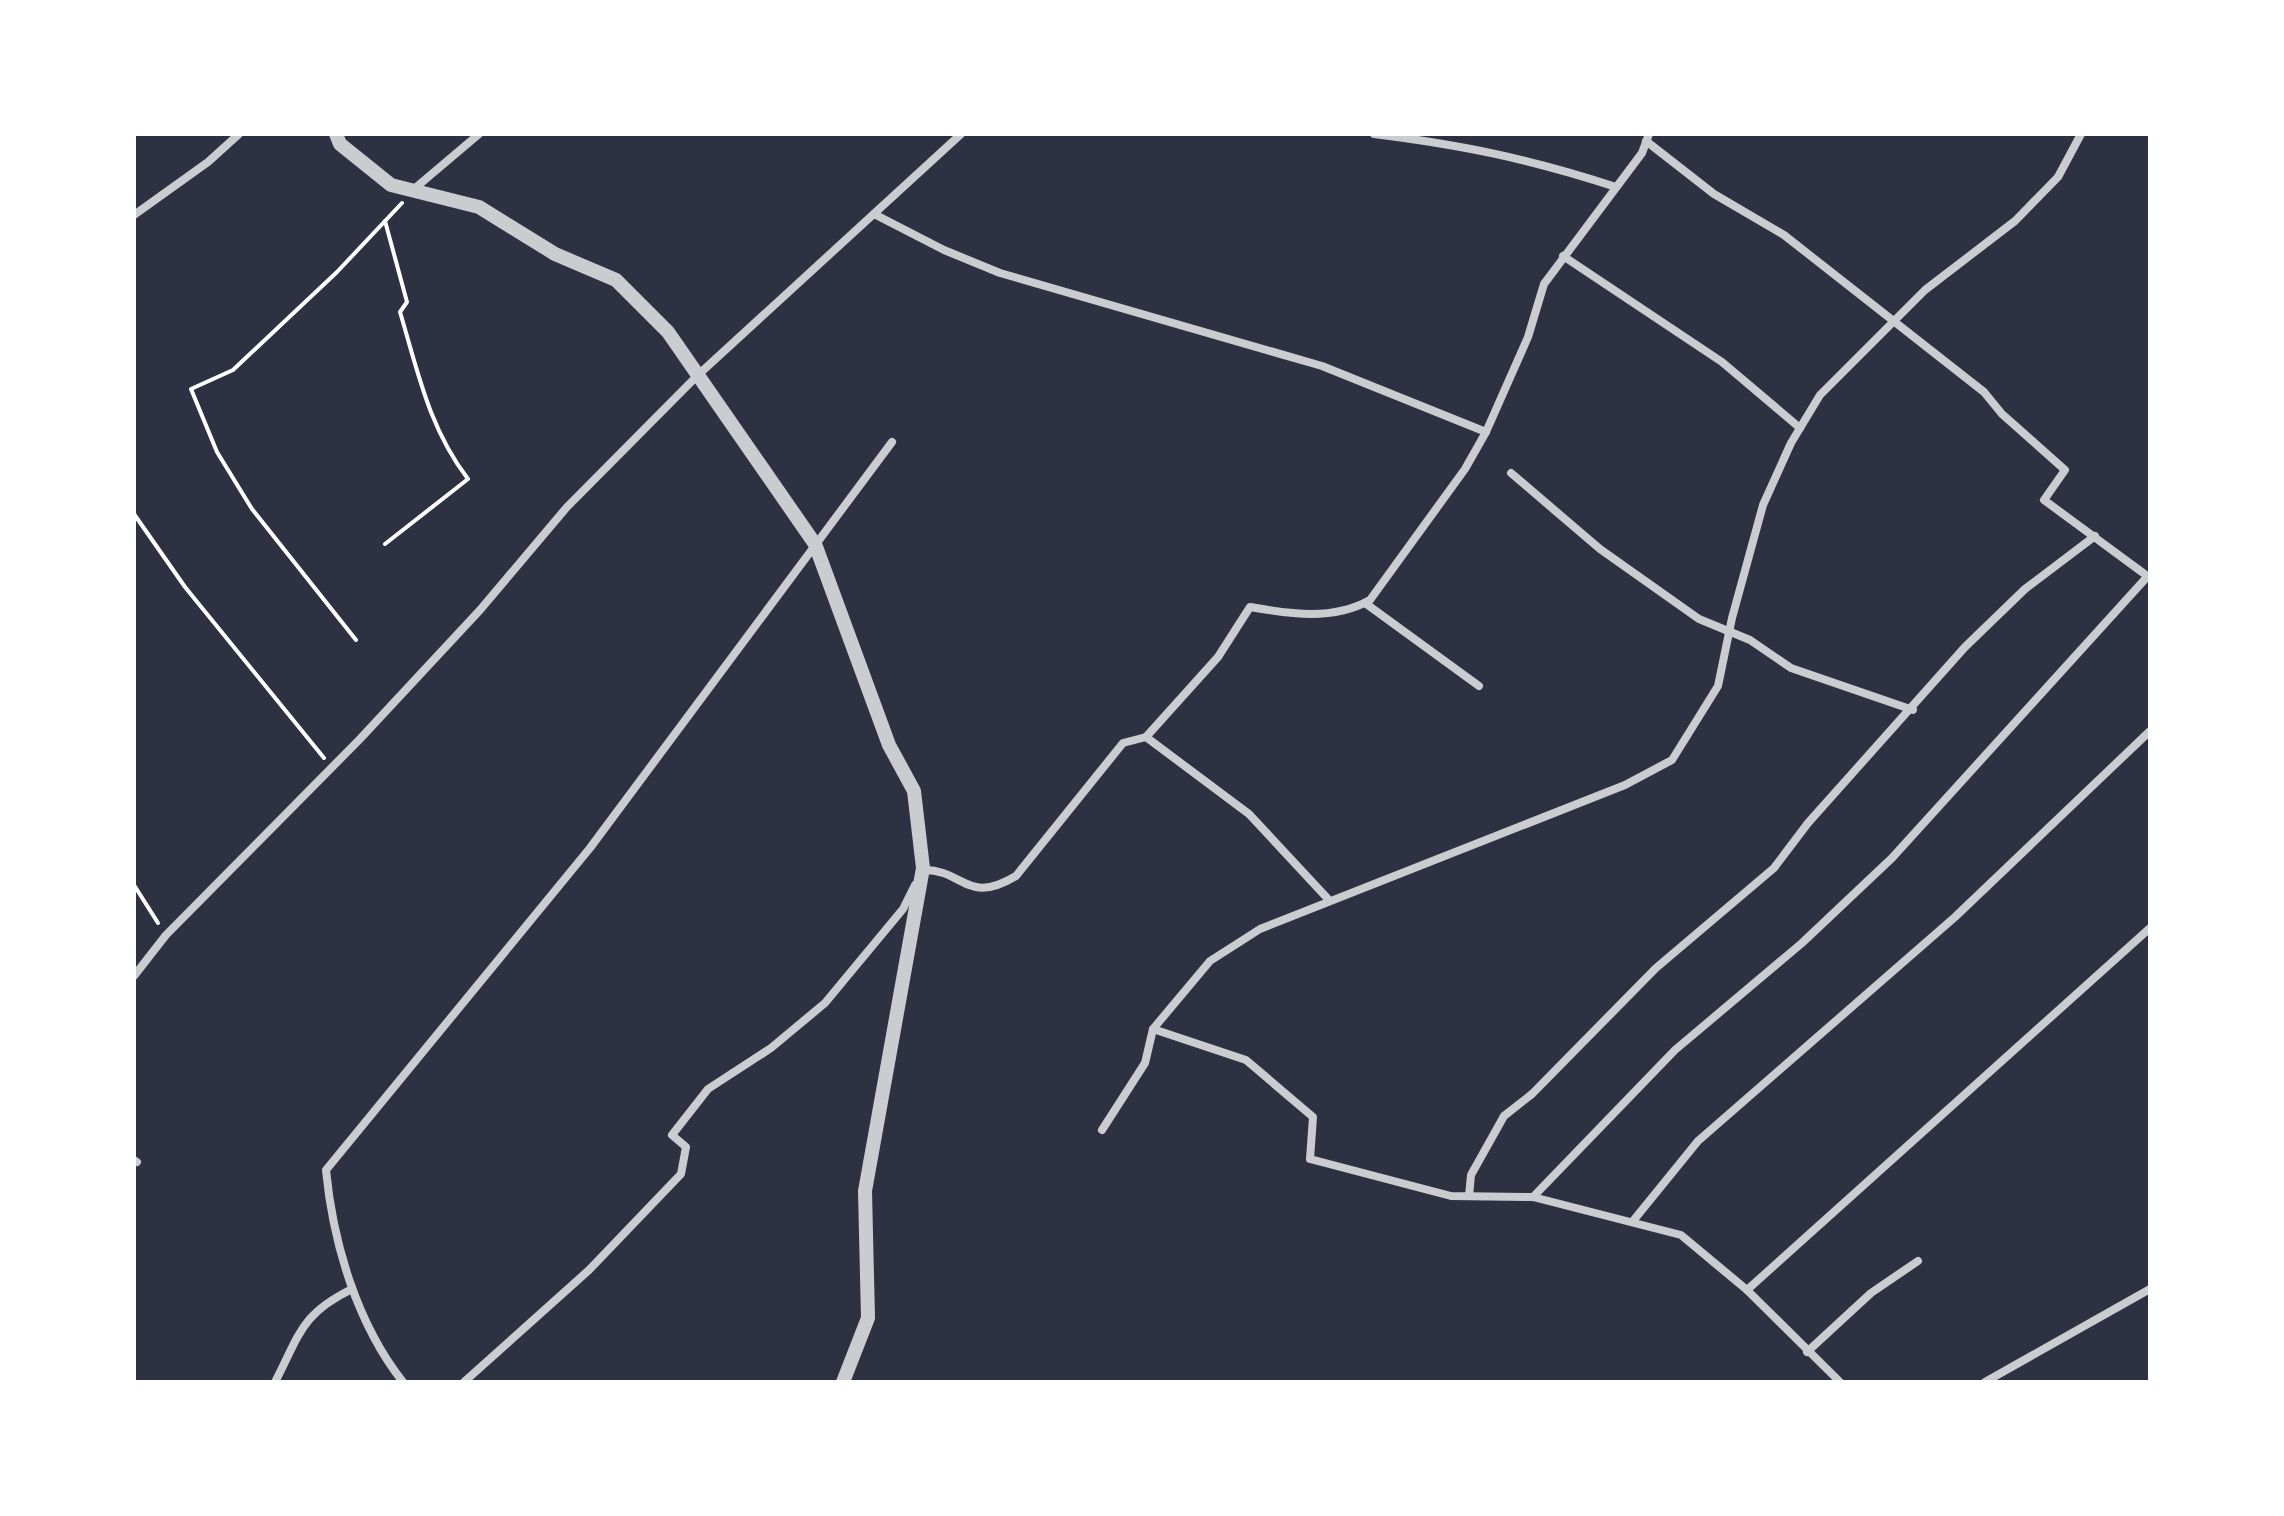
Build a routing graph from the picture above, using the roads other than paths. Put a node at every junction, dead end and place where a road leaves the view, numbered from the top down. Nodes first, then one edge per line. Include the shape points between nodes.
1 (239, 134) edge
2 (336, 134) edge
3 (479, 134) edge
4 (961, 134) edge
5 (1374, 134) edge
6 (2081, 134) edge
7 (1647, 137) edge
8 (1616, 187) junction
9 (414, 189) junction
10 (874, 214) junction
11 (134, 215) edge
12 (1563, 256) junction
13 (1893, 320) junction
14 (698, 375) junction
15 (1800, 428) junction
16 (1486, 432) junction
17 (892, 442) dead end
18 (1511, 473) dead end
19 (2095, 536) junction
20 (815, 544) junction
21 (2149, 578) edge
22 (1365, 603) junction
23 (1731, 631) junction
24 (1479, 686) dead end
25 (1913, 710) junction
26 (2150, 731) edge
27 (1146, 737) junction
28 (923, 868) junction
29 (1329, 900) junction
30 (2150, 928) edge
31 (134, 976) edge
32 (1153, 1029) junction
33 (1102, 1130) dead end
34 (1469, 1196) junction
35 (1533, 1197) junction
36 (1633, 1221) junction
37 (1918, 1261) dead end
38 (352, 1289) junction
39 (2150, 1289) edge
40 (1747, 1290) junction
41 (1807, 1352) junction
42 (275, 1382) edge
43 (403, 1382) edge
44 (464, 1382) edge
45 (843, 1382) edge
46 (1840, 1382) edge
47 (1985, 1382) edge

1 - 11 street
2 - 9 street via 340,144 391,185
3 - 9 street
4 - 10 street
5 - 8 street via 1474,147
6 - 13 street via 2058,177 2015,221
7 - 8 street via 1642,153
7 - 13 street via 1714,194 1784,235
8 - 12 street
9 - 14 street via 479,207 555,254 616,280 668,332
10 - 14 street
10 - 16 street via 1000,273 1322,366
12 - 15 street via 1722,362
12 - 16 street via 1544,284 1528,337
13 - 15 street via 1820,395
13 - 19 street via 1984,392 2065,470 2044,500
14 - 20 street
14 - 31 street via 567,507 480,610 166,935
15 - 23 street via 1763,505
16 - 22 street via 1465,469
17 - 20 street
18 - 23 street via 1647,585 1699,619
19 - 21 street
19 - 25 street via 2025,589 1965,647
20 - 28 street via 889,745 914,791
20 - 38 street via 590,848 326,1170
21 - 35 street via 1892,858 1802,943 1675,1050
22 - 24 street
22 - 27 street via 1351,610 1298,615 1250,607 1218,657
23 - 25 street via 1791,668
23 - 29 street via 1718,686 1672,760 1625,785
25 - 34 street via 1808,823 1774,868 1656,968 1504,1116 1471,1175
26 - 36 street via 1955,917 1698,1141
27 - 28 street via 1123,743 1016,876 995,889 981,890
27 - 29 street via 1249,814
28 - 44 street via 903,909 852,976 771,1048 708,1089 672,1135 686,1147 681,1174 589,1270
28 - 45 street via 865,1191 868,1318
29 - 32 street via 1260,929 1210,961
30 - 40 street
32 - 33 street via 1145,1063
32 - 34 street via 1246,1060 1313,1117 1310,1159 1415,1188
34 - 35 street
35 - 36 street
36 - 40 street via 1681,1235
37 - 41 street via 1871,1293
38 - 42 street via 319,1305
38 - 43 street
39 - 47 street
40 - 41 street
41 - 46 street

